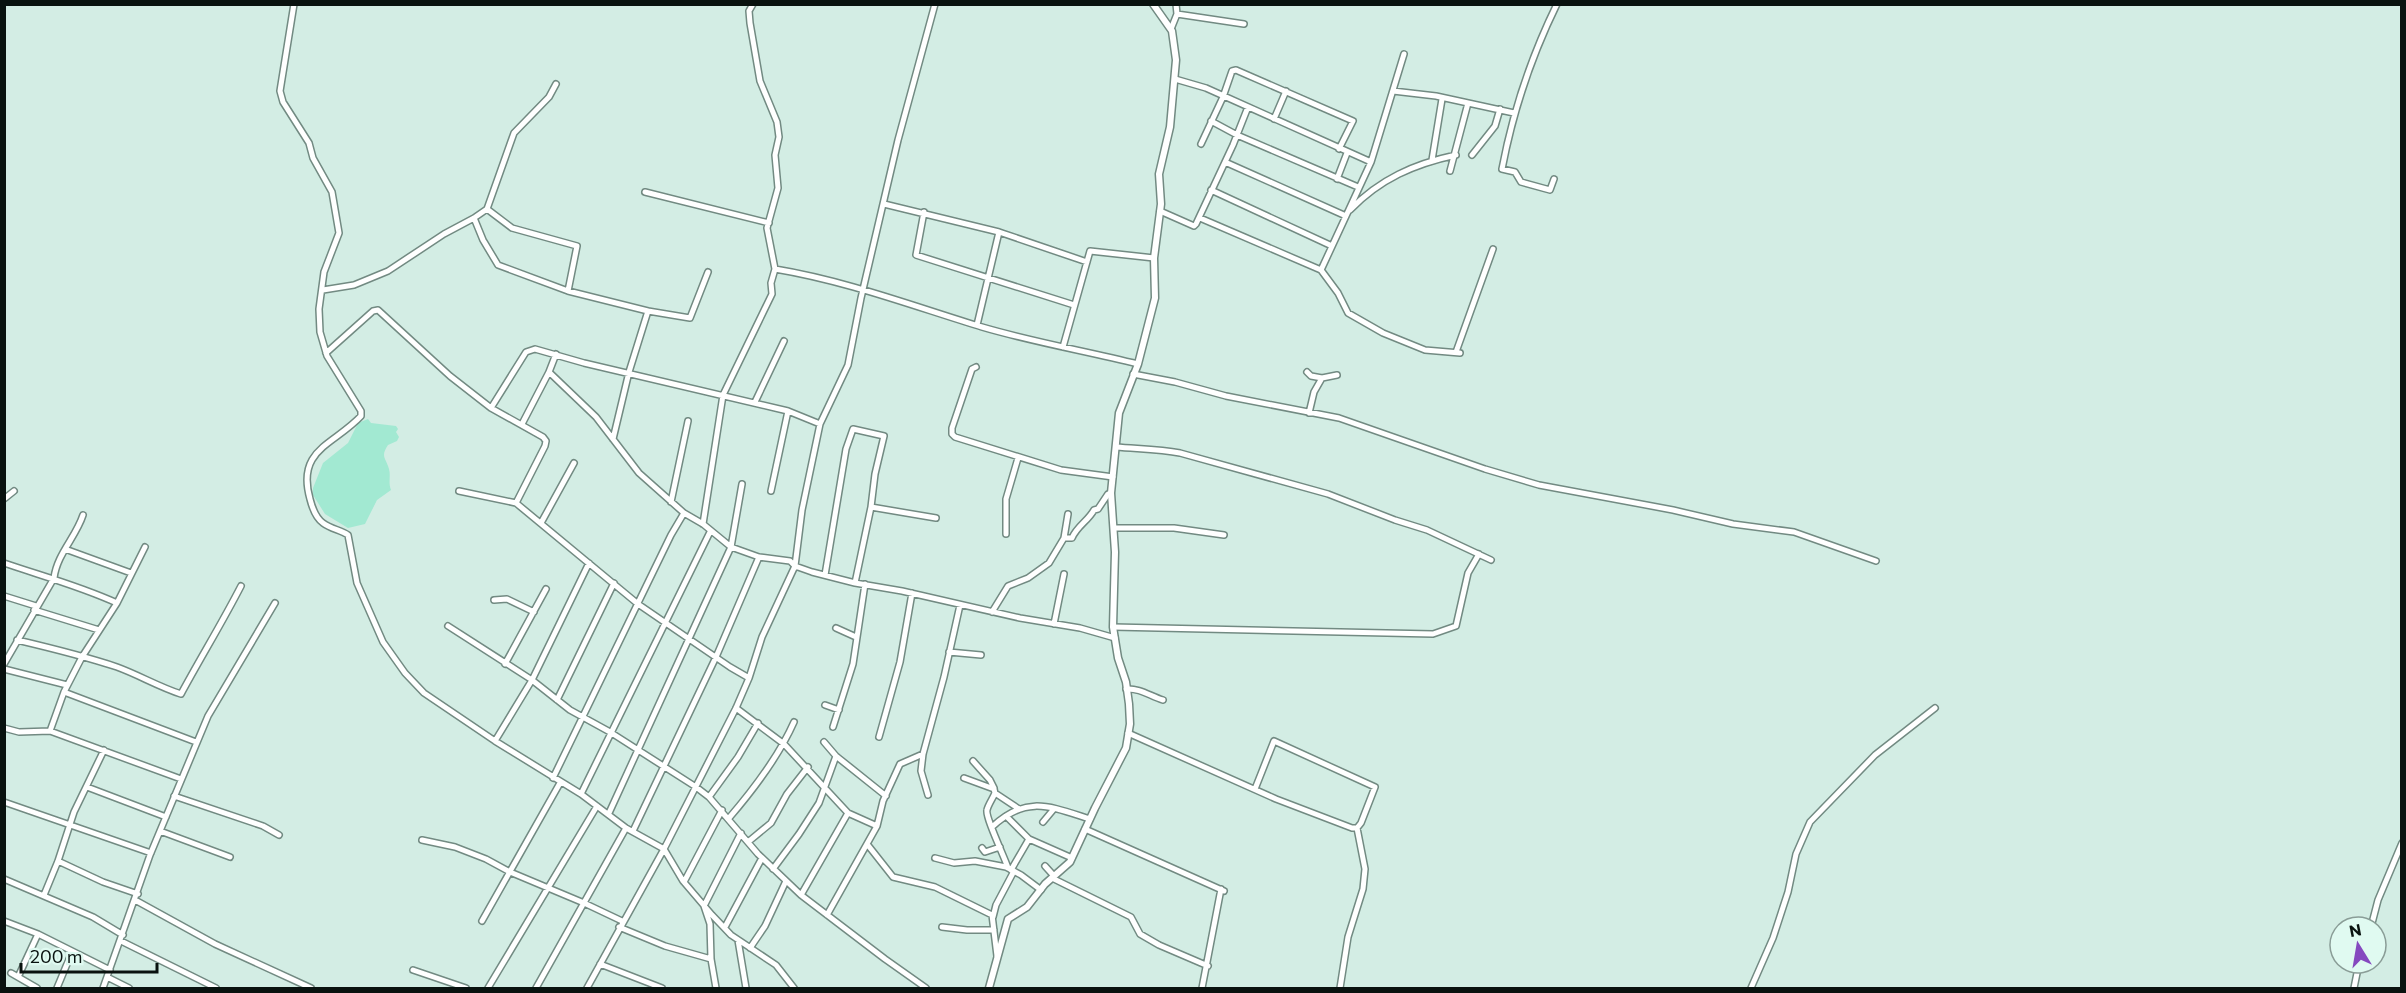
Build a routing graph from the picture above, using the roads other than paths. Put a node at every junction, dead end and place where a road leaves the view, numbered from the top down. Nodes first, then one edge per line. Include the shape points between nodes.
1 (294, 4) edge
2 (753, 4) edge
3 (935, 4) edge
4 (1153, 4) edge
5 (1176, 4) edge
6 (1557, 4) edge
7 (1177, 14) junction
8 (1244, 24) dead end
9 (1171, 29) junction
10 (1404, 54) dead end
11 (1175, 79) junction
12 (556, 84) dead end
13 (1286, 91) junction
14 (1393, 91) junction
15 (1223, 97) junction
16 (1442, 99) junction
17 (1468, 103) junction
18 (1248, 107) junction
19 (1500, 109) junction
20 (1514, 113) junction
21 (1274, 119) junction
22 (1211, 121) junction
23 (1237, 135) junction
24 (1201, 144) dead end
25 (1339, 149) junction
26 (1347, 153) junction
27 (1456, 155) junction
28 (1472, 155) dead end
29 (1432, 160) junction
30 (1226, 162) junction
31 (1371, 162) junction
32 (1450, 171) dead end
33 (1337, 179) junction
34 (1554, 179) dead end
35 (1358, 187) junction
36 (1211, 190) junction
37 (645, 192) dead end
38 (884, 204) junction
39 (487, 209) junction
40 (924, 212) junction
41 (1160, 212) junction
42 (1347, 214) junction
43 (474, 218) junction
44 (1200, 218) junction
45 (769, 223) junction
46 (999, 232) junction
47 (1332, 246) junction
48 (1494, 249) dead end
49 (1154, 258) junction
50 (1087, 262) junction
51 (775, 269) junction
52 (1321, 270) junction
53 (708, 272) dead end
54 (988, 277) junction
55 (864, 288) junction
56 (322, 290) junction
57 (568, 291) junction
58 (1074, 304) junction
59 (648, 311) junction
60 (976, 325) junction
61 (784, 341) dead end
62 (1063, 347) junction
63 (326, 353) junction
64 (556, 354) junction
65 (1138, 364) junction
66 (976, 367) dead end
67 (549, 372) junction
68 (629, 372) junction
69 (1307, 372) dead end
70 (1133, 374) junction
71 (1337, 375) dead end
72 (1322, 378) junction
73 (723, 395) junction
74 (755, 402) junction
75 (492, 408) junction
76 (788, 411) junction
77 (1310, 413) junction
78 (688, 421) dead end
79 (522, 424) junction
80 (820, 424) junction
81 (613, 439) junction
82 (1116, 447) junction
83 (1018, 458) junction
84 (574, 463) dead end
85 (1113, 477) junction
86 (742, 484) dead end
87 (459, 491) dead end
88 (771, 491) dead end
89 (14, 492) dead end
90 (1111, 494) junction
91 (4, 499) edge
92 (671, 502) junction
93 (516, 503) junction
94 (872, 507) junction
95 (684, 513) junction
96 (1068, 514) dead end
97 (83, 515) dead end
98 (936, 518) dead end
99 (541, 523) junction
100 (704, 524) junction
101 (1114, 528) junction
102 (710, 532) junction
103 (1006, 534) dead end
104 (1224, 535) dead end
105 (1064, 538) junction
106 (145, 547) dead end
107 (731, 547) junction
108 (65, 549) junction
109 (1479, 554) junction
110 (759, 556) junction
111 (1491, 560) dead end
112 (1876, 561) dead end
113 (589, 562) junction
114 (4, 563) edge
115 (795, 566) junction
116 (131, 573) junction
117 (1064, 574) dead end
118 (825, 575) junction
119 (54, 578) junction
120 (614, 583) junction
121 (855, 583) junction
122 (865, 584) junction
123 (241, 586) dead end
124 (546, 589) dead end
125 (912, 593) junction
126 (4, 596) edge
127 (494, 600) dead end
128 (117, 603) junction
129 (275, 603) dead end
130 (638, 604) junction
131 (960, 605) junction
132 (35, 608) junction
133 (534, 612) junction
134 (992, 612) junction
135 (664, 623) junction
136 (1054, 624) junction
137 (448, 626) dead end
138 (1113, 627) junction
139 (836, 628) dead end
140 (99, 630) junction
141 (856, 637) junction
142 (1115, 638) junction
143 (690, 639) junction
144 (17, 640) junction
145 (949, 651) junction
146 (981, 655) dead end
147 (82, 657) junction
148 (716, 657) junction
149 (5, 664) edge
150 (506, 664) junction
151 (4, 669) edge
152 (749, 678) junction
153 (532, 681) junction
154 (67, 685) junction
155 (1126, 689) junction
156 (64, 692) junction
157 (557, 700) junction
158 (1163, 700) dead end
159 (825, 705) dead end
160 (736, 708) junction
161 (1935, 708) dead end
162 (839, 710) junction
163 (582, 717) junction
164 (794, 722) dead end
165 (758, 723) junction
166 (833, 727) dead end
167 (4, 728) edge
168 (50, 730) junction
169 (610, 732) junction
170 (1128, 733) junction
171 (879, 737) dead end
172 (495, 741) junction
173 (196, 742) junction
174 (824, 742) dead end
175 (784, 744) junction
176 (104, 750) junction
177 (639, 750) junction
178 (923, 754) junction
179 (836, 756) junction
180 (973, 761) dead end
181 (664, 767) junction
182 (808, 767) junction
183 (554, 778) junction
184 (964, 778) dead end
185 (181, 779) junction
186 (560, 783) junction
187 (825, 786) junction
188 (87, 787) junction
189 (696, 787) junction
190 (1255, 789) junction
191 (995, 791) junction
192 (581, 794) junction
193 (928, 795) dead end
194 (174, 796) junction
195 (886, 796) junction
196 (709, 797) junction
197 (4, 802) edge
198 (597, 806) junction
199 (1019, 809) junction
200 (722, 810) junction
201 (1053, 810) junction
202 (609, 813) junction
203 (848, 813) junction
204 (1006, 816) junction
205 (166, 817) junction
206 (729, 818) junction
207 (1090, 819) junction
208 (1043, 822) dead end
209 (71, 825) junction
210 (877, 826) junction
211 (992, 827) junction
212 (626, 828) junction
213 (1357, 828) junction
214 (1085, 829) junction
215 (160, 831) junction
216 (633, 831) junction
217 (741, 833) junction
218 (279, 835) dead end
219 (1029, 838) junction
220 (422, 840) dead end
221 (748, 842) junction
222 (2402, 843) edge
223 (867, 844) junction
224 (1000, 847) junction
225 (982, 848) dead end
226 (664, 849) junction
227 (151, 853) junction
228 (230, 857) dead end
229 (762, 858) junction
230 (935, 858) dead end
231 (1072, 858) junction
232 (58, 861) junction
233 (1045, 866) dead end
234 (773, 869) junction
235 (1011, 870) junction
236 (510, 872) junction
237 (1053, 877) junction
238 (4, 879) edge
239 (786, 881) junction
240 (684, 882) junction
241 (547, 889) junction
242 (1041, 890) junction
243 (801, 895) junction
244 (44, 896) junction
245 (136, 897) junction
246 (584, 903) junction
247 (704, 906) junction
248 (827, 915) junction
249 (2374, 915) edge
250 (993, 918) junction
251 (1008, 919) junction
252 (4, 921) edge
253 (482, 921) dead end
254 (622, 921) junction
255 (619, 927) junction
256 (725, 927) junction
257 (942, 927) dead end
258 (994, 930) junction
259 (38, 934) junction
260 (122, 938) junction
261 (738, 940) junction
262 (750, 948) junction
263 (72, 952) junction
264 (997, 956) junction
265 (711, 959) junction
266 (600, 964) junction
267 (1208, 966) junction
268 (110, 970) junction
269 (413, 970) dead end
270 (12, 973) dead end
271 (18, 977) junction
272 (107, 977) junction
273 (37, 988) edge
274 (57, 988) edge
275 (103, 988) edge
276 (129, 988) edge
277 (216, 988) edge
278 (311, 988) edge
279 (466, 988) edge
280 (488, 988) edge
281 (536, 988) edge
282 (587, 988) edge
283 (662, 988) edge
284 (716, 988) edge
285 (746, 988) edge
286 (794, 988) edge
287 (926, 988) edge
288 (989, 988) edge
289 (1202, 988) edge
290 (1340, 988) edge
291 (1751, 988) edge

1 - 56 street via 280,91 309,142 313,158 332,192 339,219 339,233 324,272
2 - 45 street via 749,11 760,81 779,137 775,155 778,188
3 - 38 street
4 - 9 street
5 - 7 street
6 - 20 street via 1530,64
7 - 8 street
7 - 9 street
9 - 11 street via 1175,41
10 - 14 street
11 - 15 street
11 - 41 street via 1161,161
12 - 39 street via 549,97 514,132
13 - 15 street via 1236,70 1232,71
13 - 21 street
13 - 25 street via 1353,121
14 - 16 street
14 - 31 street
15 - 18 street
15 - 22 street
16 - 17 street
16 - 29 street
17 - 19 street
17 - 27 street
18 - 21 street
18 - 23 street
19 - 20 street
19 - 28 street via 1495,126
20 - 34 street via 1502,169 1515,172 1521,182 1550,190
21 - 25 street
22 - 23 street
22 - 24 street
23 - 30 street
23 - 33 street
25 - 26 street
26 - 31 street
26 - 33 street
27 - 29 street
27 - 32 street
29 - 42 street via 1392,176 1365,194
30 - 36 street
30 - 42 street
31 - 35 street
33 - 35 street
35 - 42 street
36 - 44 street
36 - 47 street
37 - 45 street
38 - 40 street
38 - 55 street
39 - 43 street
39 - 57 street via 512,228 577,246
40 - 46 street
40 - 54 street via 916,255
41 - 44 street via 1194,226
41 - 49 street
42 - 47 street
43 - 56 street via 388,271 354,285
43 - 57 street via 498,265
44 - 52 street
45 - 51 street
46 - 50 street
46 - 54 street
47 - 52 street
48 - 52 street via 1458,352 1425,350 1348,313
49 - 50 street via 1090,250
49 - 65 street via 1155,298
50 - 58 street
51 - 55 street
51 - 73 street via 772,294
53 - 59 street via 690,318
54 - 58 street
54 - 60 street
55 - 60 street
55 - 80 street via 848,365
56 - 63 street via 319,309
57 - 59 street
58 - 62 street
59 - 68 street
60 - 62 street
61 - 74 street
62 - 65 street
63 - 75 street via 378,310 450,376
63 - 172 street via 360,406 361,416 318,450 306,477 312,505 322,523 348,535 357,583 382,642 405,673 424,693
64 - 67 street
64 - 68 street
64 - 75 street via 535,349 526,352
65 - 70 street
66 - 83 street via 972,369 952,434
67 - 79 street
67 - 81 street
68 - 73 street
68 - 81 street
69 - 72 street
70 - 77 street
70 - 82 street via 1119,413
71 - 72 street
72 - 77 street via 1314,392
73 - 74 street
73 - 100 street
74 - 76 street
75 - 79 street
76 - 80 street
76 - 88 street
77 - 112 street via 1339,418 1539,484 1733,524 1794,532
78 - 92 street
79 - 93 street via 546,441
80 - 115 street
81 - 92 street via 639,473
82 - 85 street
82 - 109 street via 1180,453 1328,494 1427,530
83 - 85 street via 1061,470
83 - 103 street via 1006,499
84 - 99 street
85 - 90 street
86 - 107 street
87 - 93 street
89 - 91 street
90 - 101 street
90 - 105 street via 1072,538
92 - 95 street
93 - 99 street
94 - 98 street
94 - 118 street via 884,436 853,429 846,449
94 - 121 street
95 - 100 street
95 - 130 street
96 - 105 street
97 - 108 street
99 - 113 street
100 - 102 street
101 - 104 street via 1174,528
101 - 138 street
102 - 107 street
102 - 135 street
105 - 134 street via 1042,569 1008,586
106 - 116 street
107 - 110 street
107 - 143 street
108 - 116 street
108 - 119 street
109 - 111 street
109 - 138 street via 1468,573 1456,626 1433,634
110 - 115 street via 790,561
110 - 148 street
113 - 120 street
113 - 153 street
114 - 119 street
115 - 118 street
115 - 152 street via 762,637
116 - 128 street
117 - 136 street
118 - 121 street
119 - 128 street
119 - 132 street
120 - 130 street
120 - 157 street
121 - 122 street
122 - 125 street
122 - 141 street
123 - 147 street via 182,694
124 - 133 street
125 - 131 street
125 - 171 street via 900,662
126 - 132 street
127 - 133 street via 507,599
128 - 140 street
129 - 173 street
130 - 135 street
130 - 163 street
131 - 134 street
131 - 145 street
132 - 140 street
132 - 144 street
133 - 150 street
134 - 136 street
135 - 143 street
135 - 169 street
136 - 142 street
137 - 150 street
138 - 142 street
139 - 141 street
140 - 147 street
141 - 162 street via 853,664
142 - 155 street
143 - 148 street
143 - 177 street
144 - 147 street
144 - 149 street
145 - 146 street
145 - 178 street
147 - 154 street
148 - 152 street
148 - 181 street
150 - 153 street
151 - 154 street
152 - 160 street
153 - 157 street
153 - 172 street
154 - 156 street
155 - 158 street via 1137,688
155 - 170 street
156 - 168 street
156 - 173 street
157 - 163 street
159 - 162 street
160 - 165 street
160 - 189 street
161 - 291 street via 1875,755 1810,822 1796,854 1773,938
162 - 166 street
163 - 169 street
163 - 183 street
164 - 175 street
165 - 175 street
165 - 196 street
167 - 168 street via 19,732
168 - 176 street
169 - 177 street
169 - 192 street
170 - 190 street
170 - 207 street via 1122,758
172 - 183 street
173 - 185 street
174 - 179 street
175 - 182 street
175 - 206 street
176 - 185 street
176 - 188 street
177 - 181 street
177 - 202 street
178 - 193 street via 921,771
178 - 195 street via 900,764
179 - 187 street
179 - 195 street
180 - 191 street
181 - 189 street
181 - 216 street
182 - 187 street
182 - 221 street via 771,824
183 - 186 street
184 - 191 street
185 - 194 street
186 - 192 street
186 - 236 street
187 - 203 street
187 - 234 street via 799,834
188 - 205 street
188 - 209 street
189 - 196 street
189 - 226 street
190 - 213 street
190 - 213 street via 1274,741 1375,787
191 - 199 street
191 - 211 street via 987,809
192 - 198 street
194 - 205 street
194 - 218 street
195 - 210 street
196 - 200 street
197 - 209 street
198 - 202 street
198 - 241 street
199 - 201 street via 1038,805
199 - 204 street
200 - 206 street
200 - 240 street
201 - 207 street
201 - 208 street
202 - 212 street
203 - 210 street
203 - 243 street
204 - 211 street
204 - 219 street
205 - 215 street
206 - 217 street
207 - 214 street
209 - 227 street
209 - 232 street
210 - 223 street
211 - 224 street
212 - 216 street
212 - 246 street
213 - 290 street via 1365,869 1364,889 1348,937
214 - 231 street
214 - 267 street via 1223,890
215 - 227 street
215 - 228 street
216 - 226 street
217 - 221 street
217 - 247 street
219 - 231 street
219 - 235 street
220 - 236 street via 456,847
221 - 229 street
222 - 249 street
223 - 248 street
223 - 250 street via 893,877 934,887
224 - 225 street via 985,852
224 - 235 street
226 - 240 street
226 - 254 street
227 - 245 street
229 - 234 street
229 - 256 street
230 - 235 street via 954,863 975,861
231 - 237 street
232 - 244 street
232 - 245 street
233 - 237 street
234 - 239 street
235 - 242 street
235 - 250 street
236 - 241 street
236 - 253 street
237 - 242 street
237 - 267 street via 1131,918 1140,934 1159,945
238 - 244 street
239 - 243 street
239 - 262 street
240 - 247 street
241 - 246 street
241 - 280 street
242 - 251 street via 1024,910
243 - 248 street
244 - 260 street via 109,924
245 - 260 street
245 - 278 street via 215,944
246 - 254 street
246 - 281 street
247 - 256 street
247 - 265 street via 710,924
248 - 287 street
250 - 251 street
250 - 258 street
251 - 264 street
252 - 259 street
254 - 255 street
255 - 265 street
255 - 266 street
256 - 261 street
257 - 258 street
258 - 264 street
259 - 263 street
259 - 271 street
260 - 268 street
260 - 277 street
261 - 262 street
261 - 285 street
262 - 286 street via 776,965
263 - 268 street
263 - 274 street
264 - 288 street
265 - 284 street
266 - 282 street
266 - 283 street
267 - 289 street
268 - 272 street
269 - 279 street
270 - 271 street
271 - 273 street
272 - 275 street
272 - 276 street

